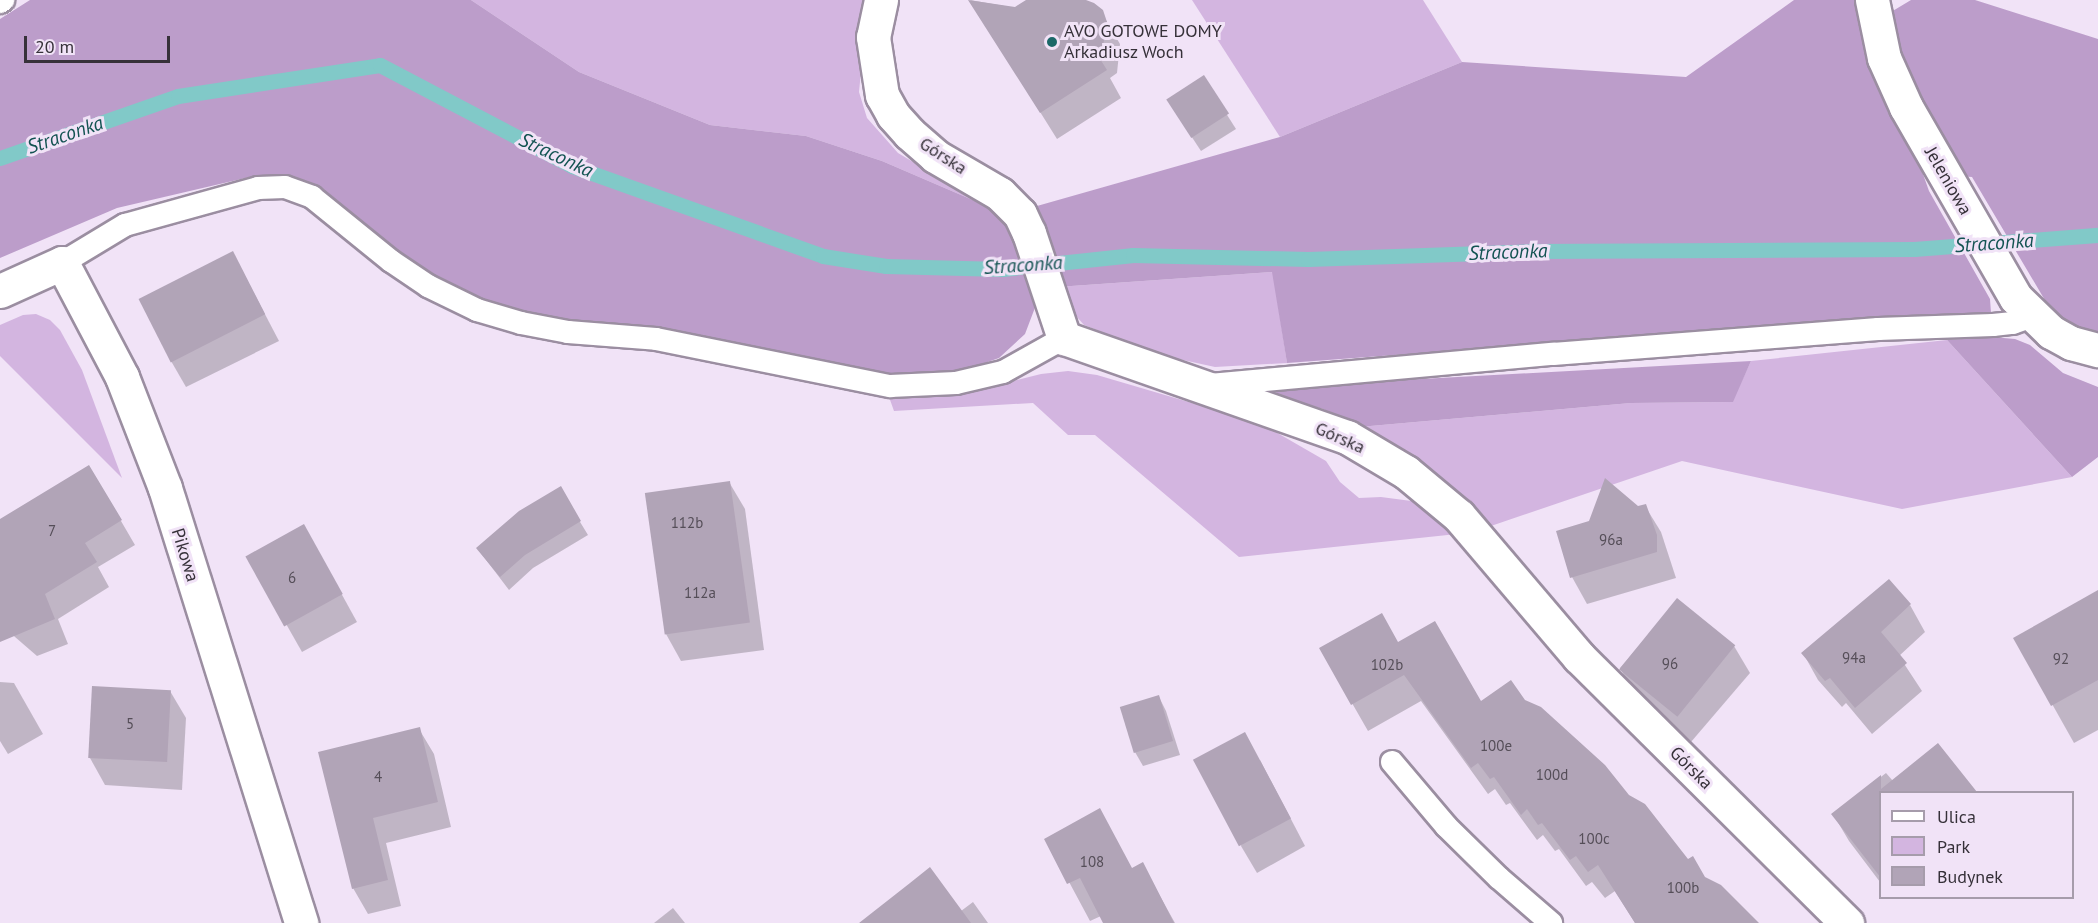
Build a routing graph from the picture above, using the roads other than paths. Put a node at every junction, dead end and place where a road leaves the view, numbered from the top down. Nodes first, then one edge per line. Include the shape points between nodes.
1 (880, 0) edge
2 (1872, 0) edge
3 (62, 263) junction
4 (0, 291) edge
5 (2024, 307) junction
6 (1064, 338) junction
7 (2098, 350) edge
8 (1202, 386) junction
9 (1392, 762) dead end
10 (301, 923) edge
11 (1551, 923) edge
12 (1847, 923) edge

1 - 6 street, Górska via 873,37 882,95 894,115 935,156 1000,194 1020,214
2 - 5 street, Jeleniowa via 1884,58 1905,108
3 - 4 street
3 - 6 lane via 125,225 258,188 285,187 312,197 428,286 477,310 568,332 656,339 890,386 956,383 1002,372
3 - 10 street, Pikowa via 122,377 165,488
5 - 7 street, Jeleniowa via 2051,332 2071,343
5 - 8 lane via 2013,323 1993,325 1878,329 1669,345
6 - 8 street, Górska
8 - 12 street, Górska via 1347,437 1406,472 1459,516 1579,657
9 - 11 lane via 1446,826

